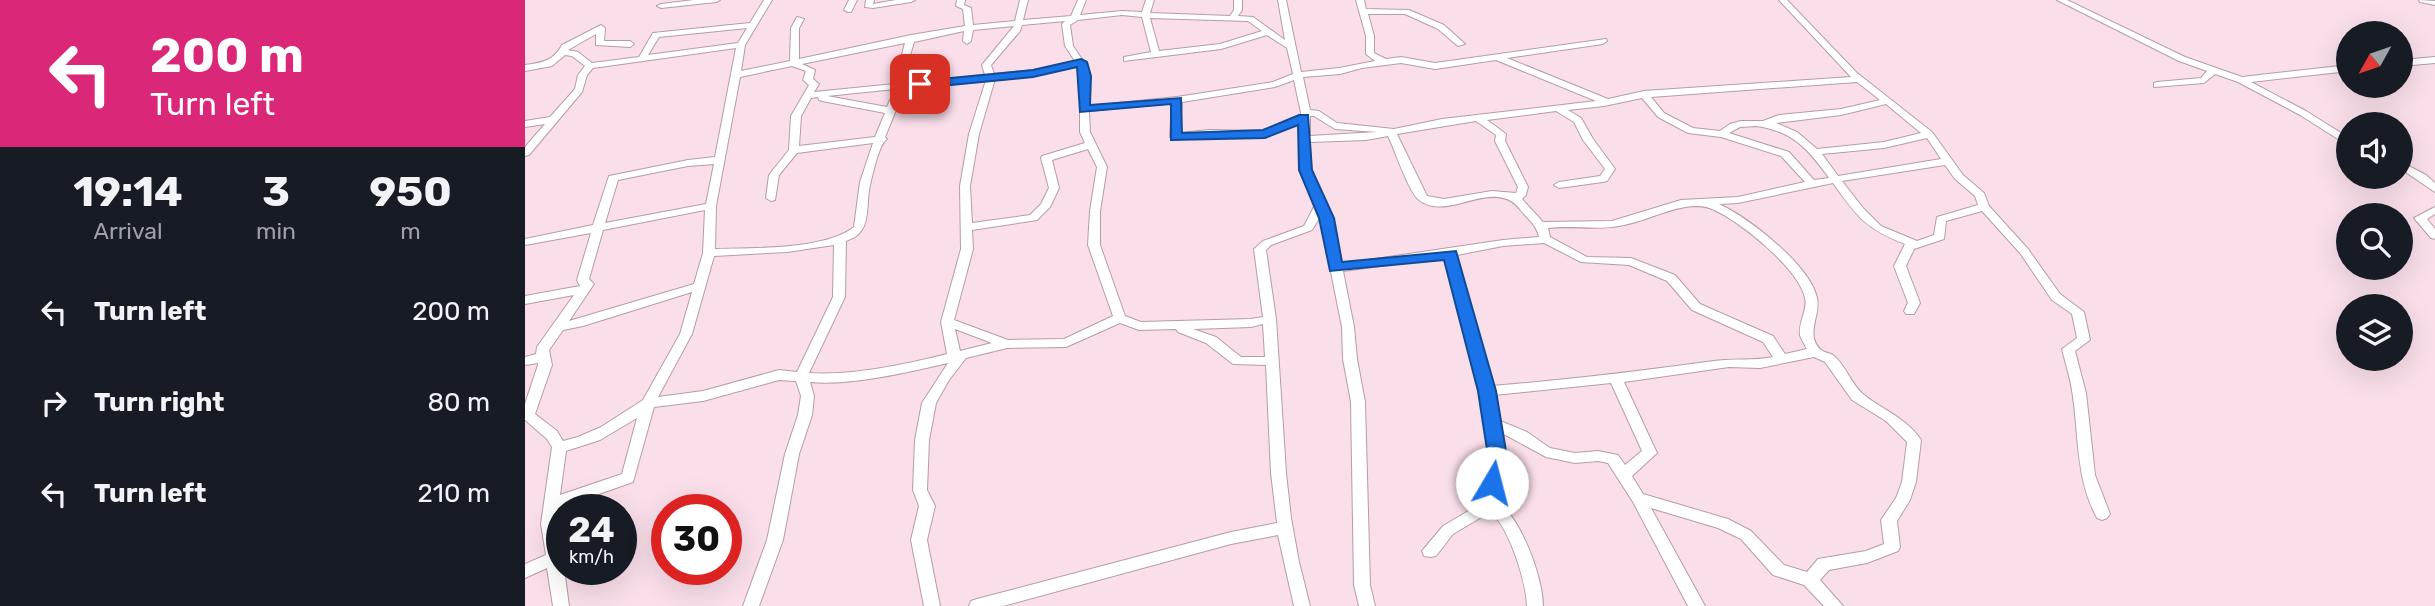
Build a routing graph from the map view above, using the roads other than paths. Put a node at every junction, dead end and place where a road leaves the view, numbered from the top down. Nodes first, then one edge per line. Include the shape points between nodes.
1 (716, 0) edge
2 (768, 0) edge
3 (853, 0) edge
4 (870, 0) edge
5 (911, 0) edge
6 (961, 0) edge
7 (1024, 0) edge
8 (1082, 0) edge
9 (1150, 0) edge
10 (1238, 0) edge
11 (1282, 0) edge
12 (1360, 0) edge
13 (1783, 0) edge
14 (2061, 0) edge
15 (2423, 0) edge
16 (698, 1) edge
17 (2435, 3) edge
18 (661, 5) dead end
19 (848, 10) dead end
20 (1364, 11) junction
21 (1145, 15) junction
22 (1233, 17) junction
23 (800, 19) dead end
24 (1074, 19) junction
25 (1017, 23) junction
26 (751, 25) junction
27 (969, 28) junction
28 (1269, 32) junction
29 (911, 38) junction
30 (967, 41) dead end
31 (1603, 41) dead end
32 (630, 44) dead end
33 (1461, 44) dead end
34 (741, 45) junction
35 (1287, 46) junction
36 (563, 52) junction
37 (1156, 54) junction
38 (1499, 58) junction
39 (1127, 59) dead end
40 (641, 60) junction
41 (2435, 60) edge
42 (904, 62) dead end
43 (1081, 62) junction
44 (1384, 62) junction
45 (2413, 62) edge
46 (794, 64) junction
47 (590, 66) junction
48 (525, 68) edge
49 (2214, 69) junction
50 (2336, 69) edge
51 (734, 75) junction
52 (1299, 75) junction
53 (991, 78) junction
54 (1860, 79) junction
55 (2241, 80) junction
56 (2157, 85) dead end
57 (901, 86) junction
58 (1644, 94) junction
59 (810, 95) junction
60 (1177, 100) junction
61 (1888, 101) junction
62 (1608, 103) junction
63 (1557, 108) junction
64 (1084, 109) junction
65 (891, 111) junction
66 (1305, 115) junction
67 (1478, 118) junction
68 (553, 120) junction
69 (1767, 123) junction
70 (525, 124) edge
71 (1390, 130) junction
72 (1929, 134) junction
73 (1722, 135) junction
74 (2336, 135) edge
75 (882, 139) junction
76 (1306, 139) junction
77 (1089, 145) junction
78 (794, 150) junction
79 (525, 152) edge
80 (1816, 152) junction
81 (720, 160) junction
82 (1949, 161) junction
83 (2413, 172) edge
84 (1833, 179) junction
85 (1811, 183) junction
86 (1559, 185) dead end
87 (2435, 189) edge
88 (771, 198) dead end
89 (1515, 198) junction
90 (1706, 204) junction
91 (1321, 205) junction
92 (711, 206) junction
93 (1984, 207) junction
94 (2435, 210) edge
95 (2420, 218) junction
96 (2435, 222) edge
97 (1543, 225) junction
98 (967, 227) junction
99 (600, 230) junction
100 (2435, 236) edge
101 (1545, 239) junction
102 (840, 241) junction
103 (525, 242) edge
104 (1917, 245) junction
105 (709, 253) junction
106 (1451, 254) junction
107 (1335, 268) junction
108 (699, 286) junction
109 (585, 289) junction
110 (525, 300) edge
111 (1910, 311) dead end
112 (1120, 318) junction
113 (1270, 320) junction
114 (947, 322) junction
115 (561, 326) junction
116 (1171, 326) junction
117 (1007, 344) junction
118 (1815, 352) junction
119 (544, 357) junction
120 (960, 357) junction
121 (1780, 358) junction
122 (525, 361) edge
123 (1271, 361) junction
124 (801, 376) junction
125 (1616, 379) junction
126 (1487, 391) junction
127 (648, 403) junction
128 (528, 420) edge
129 (1492, 422) junction
130 (559, 447) junction
131 (1624, 474) junction
132 (553, 494) edge
133 (581, 494) edge
134 (1637, 498) junction
135 (1484, 501) junction
136 (2102, 514) dead end
137 (1284, 528) junction
138 (1430, 551) dead end
139 (546, 562) edge
140 (525, 571) edge
141 (1810, 580) junction
142 (558, 585) edge
143 (561, 606) edge
144 (751, 606) edge
145 (932, 606) edge
146 (977, 606) edge
147 (1303, 606) edge
148 (1367, 606) edge
149 (1535, 606) edge
150 (1697, 606) edge
151 (1835, 606) edge

1 - 16 street
2 - 26 street
3 - 19 street
4 - 5 street via 873,6
6 - 27 street via 960,6 967,8
7 - 25 street
8 - 24 street
9 - 21 street
10 - 22 street
11 - 35 street
12 - 20 street
13 - 54 street
14 - 49 street via 2182,59
15 - 17 street
16 - 18 street
20 - 33 street via 1406,12 1441,27
20 - 44 street via 1370,54
21 - 22 street
21 - 24 street
21 - 37 street
22 - 28 street via 1250,19
23 - 46 street via 795,28
24 - 25 street
24 - 43 street via 1066,24 1066,34
25 - 27 street
25 - 53 street via 1017,29 986,65
26 - 34 street
26 - 40 street via 656,35
27 - 29 street
27 - 30 street
28 - 35 street
28 - 37 street via 1221,46
29 - 42 street
29 - 46 street
31 - 38 street
32 - 36 street via 599,43 601,28
34 - 40 street
34 - 51 street
35 - 52 street
36 - 47 street via 575,54
36 - 48 street via 549,64
37 - 39 street
38 - 44 street via 1435,66
38 - 62 street
40 - 47 street
41 - 45 street
43 - 53 street
43 - 64 street
44 - 52 street
46 - 51 street
46 - 59 street via 811,70 808,80 814,84
47 - 68 street via 579,90
49 - 55 street
49 - 56 street via 2204,80
50 - 55 street
51 - 81 street
52 - 60 street via 1275,84
52 - 66 street
53 - 57 street
53 - 98 street via 965,186
54 - 58 street
54 - 61 street
55 - 74 street
57 - 59 street
57 - 65 street
58 - 62 street
58 - 73 street via 1661,115 1691,131
59 - 65 street
59 - 78 street via 796,116
60 - 64 street
60 - 66 street via 1175,138 1265,134
61 - 69 street
61 - 72 street
62 - 63 street
63 - 67 street
63 - 86 street via 1578,120 1610,169 1603,179
64 - 77 street
65 - 75 street
66 - 71 street via 1316,113 1335,126
66 - 76 street
67 - 71 street
67 - 89 street via 1501,134 1500,141 1523,187
68 - 70 street
68 - 79 street
69 - 73 street via 1734,124
69 - 80 street via 1793,131
71 - 76 street via 1366,137
71 - 89 street via 1406,158 1415,191 1425,199 1494,194
72 - 80 street via 1884,145
72 - 82 street
73 - 85 street via 1785,154
75 - 78 street
75 - 102 street via 864,189 861,225
76 - 91 street via 1305,170
77 - 98 street via 1046,158 1054,188 1040,214
77 - 112 street via 1102,167 1094,245
78 - 88 street via 774,175
80 - 84 street
81 - 92 street
81 - 99 street via 613,178
82 - 84 street
82 - 93 street via 1980,195
83 - 87 street
84 - 85 street
84 - 104 street via 1874,226
85 - 90 street
89 - 97 street
90 - 97 street via 1661,209 1611,225 1567,221
90 - 118 street via 1726,210 1773,245 1792,267 1811,295 1811,318 1805,333
91 - 107 street
91 - 113 street via 1308,228 1261,249
92 - 99 street
92 - 105 street
93 - 104 street via 1941,219 1940,237
93 - 136 street via 2024,251 2056,297 2078,312 2084,340 2068,349 2081,407 2085,467 2092,497
94 - 95 street
95 - 96 street
95 - 100 street
97 - 101 street
98 - 114 street via 967,249
99 - 103 street
99 - 109 street via 587,264
101 - 106 street
101 - 121 street via 1585,260 1631,262 1671,278 1696,307 1768,339
102 - 105 street
102 - 124 street via 839,297
104 - 111 street via 1909,247 1900,266 1914,303
105 - 108 street
106 - 107 street
106 - 126 street
107 - 148 street via 1357,402 1362,585
108 - 115 street
108 - 127 street via 686,334
109 - 110 street
109 - 115 street
112 - 116 street via 1139,326
112 - 117 street via 1066,342
113 - 116 street
113 - 123 street
114 - 117 street
114 - 120 street via 953,353
115 - 119 street via 542,350
116 - 123 street via 1211,340 1238,361
117 - 120 street
118 - 121 street
118 - 141 street via 1830,359 1857,397 1915,440 1911,482 1889,520 1892,547 1867,558 1824,564
119 - 122 street
119 - 128 street
120 - 124 street via 826,379
120 - 145 street via 929,403 922,440 920,490 927,506 919,540
121 - 125 street
123 - 137 street
124 - 127 street via 779,375 703,396
124 - 144 street via 808,387 808,408 793,451 775,538 755,583
125 - 126 street
125 - 131 street via 1650,453
126 - 129 street
127 - 130 street via 622,424
127 - 133 street via 628,478
128 - 130 street via 552,435
129 - 131 street via 1546,452 1613,459
129 - 135 street via 1499,469
130 - 132 street
131 - 134 street
134 - 141 street via 1724,523 1746,535 1779,570
134 - 150 street
135 - 138 street
135 - 149 street via 1496,507 1510,529 1528,572
137 - 146 street
137 - 147 street
139 - 140 street
141 - 151 street
142 - 143 street

